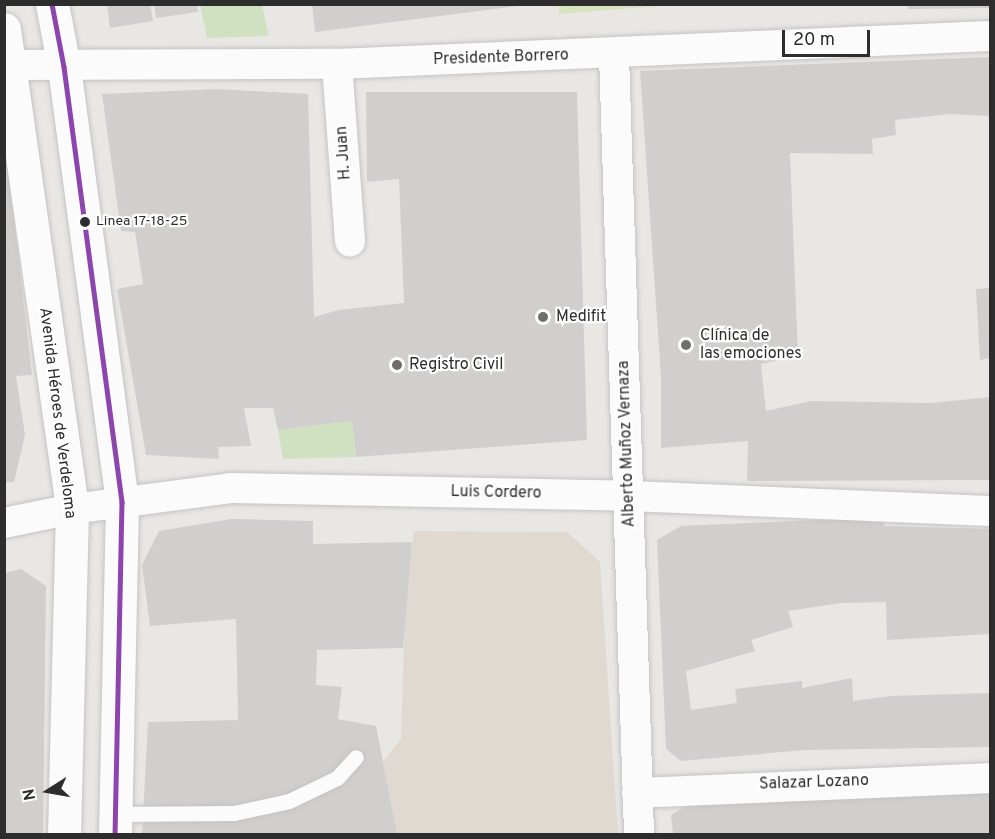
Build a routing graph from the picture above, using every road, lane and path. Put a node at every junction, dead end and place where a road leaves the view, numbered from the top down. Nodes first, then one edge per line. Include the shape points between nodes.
1 (52, 4) edge
2 (4, 29) edge
3 (990, 36) edge
4 (614, 54) junction
5 (11, 64) junction
6 (337, 64) junction
7 (64, 67) junction
8 (350, 242) dead end
9 (630, 496) junction
10 (122, 502) junction
11 (72, 509) junction
12 (990, 511) edge
13 (4, 523) edge
14 (356, 757) dead end
15 (990, 778) edge
16 (637, 793) junction
17 (115, 824) edge
18 (64, 834) edge
19 (639, 834) edge

1 - 7 main road
2 - 5 main road, Avenida Héroes de Verdeloma
3 - 4 street, Presidente Borrero
4 - 6 street, Presidente Borrero
4 - 9 street, Alberto Muñoz Vernaza
5 - 7 street, Presidente Borrero
5 - 11 main road, Avenida Héroes de Verdeloma
6 - 7 street, Presidente Borrero
6 - 8 street, H. Juan
7 - 10 main road
9 - 10 street, Luis Cordero via 231,488
9 - 12 street, Luis Cordero
9 - 16 street, Alberto Muñoz Vernaza
10 - 11 street, Luis Cordero
10 - 17 main road
11 - 13 street, Luis Cordero
11 - 18 main road, Avenida Héroes de Verdeloma
14 - 17 lane via 338,778 289,801 234,813
15 - 16 street, Salazar Lozano
16 - 19 street, Alberto Muñoz Vernaza

